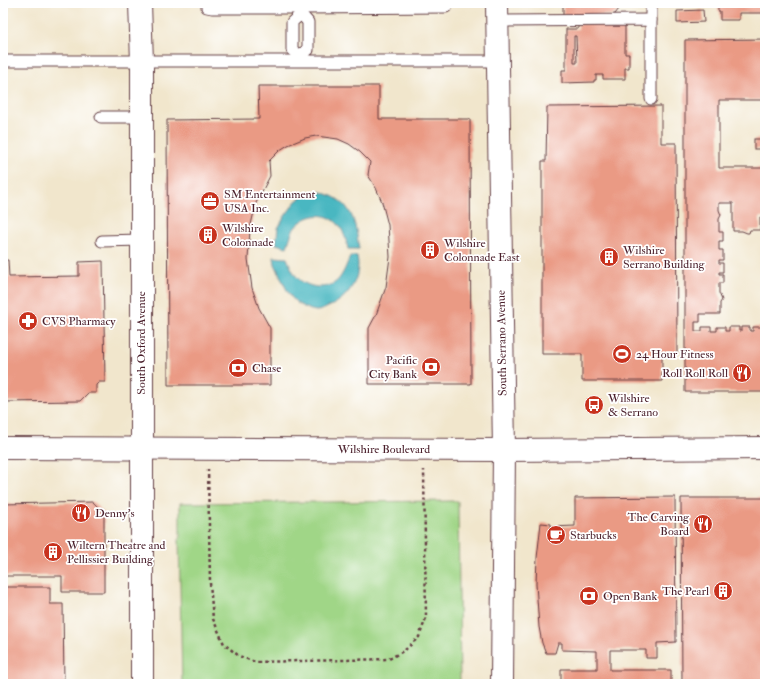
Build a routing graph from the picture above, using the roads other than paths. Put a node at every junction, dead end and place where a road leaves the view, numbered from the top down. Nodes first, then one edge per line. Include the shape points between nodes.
1 (140, 3) edge
2 (207, 3) edge
3 (651, 3) edge
4 (283, 6) edge
5 (446, 7) dead end
6 (301, 11) junction
7 (497, 12) edge
8 (651, 20) junction
9 (299, 58) junction
10 (3, 61) edge
11 (498, 61) junction
12 (142, 62) junction
13 (651, 98) dead end
14 (101, 117) dead end
15 (142, 117) junction
16 (141, 240) junction
17 (102, 241) dead end
18 (3, 448) edge
19 (141, 448) junction
20 (765, 448) edge
21 (504, 450) junction
22 (142, 684) edge
23 (502, 684) edge

1 - 12 street, South Oxford Avenue
2 - 4 lane via 207,7 212,8
3 - 8 lane
4 - 6 lane
5 - 6 lane
6 - 9 lane via 292,22 292,50
6 - 9 lane via 308,22 308,50
7 - 8 lane
7 - 11 street, South Serrano Avenue
8 - 13 lane
9 - 11 lane
9 - 12 lane
10 - 12 lane
11 - 21 street, South Serrano Avenue
12 - 15 street, South Oxford Avenue
14 - 15 lane
15 - 16 street, South Oxford Avenue
16 - 17 lane
16 - 19 street, South Oxford Avenue
18 - 19 street, Wilshire Boulevard
19 - 21 street, Wilshire Boulevard
19 - 22 street, South Oxford Avenue
20 - 21 street, Wilshire Boulevard
21 - 23 street, South Serrano Avenue

